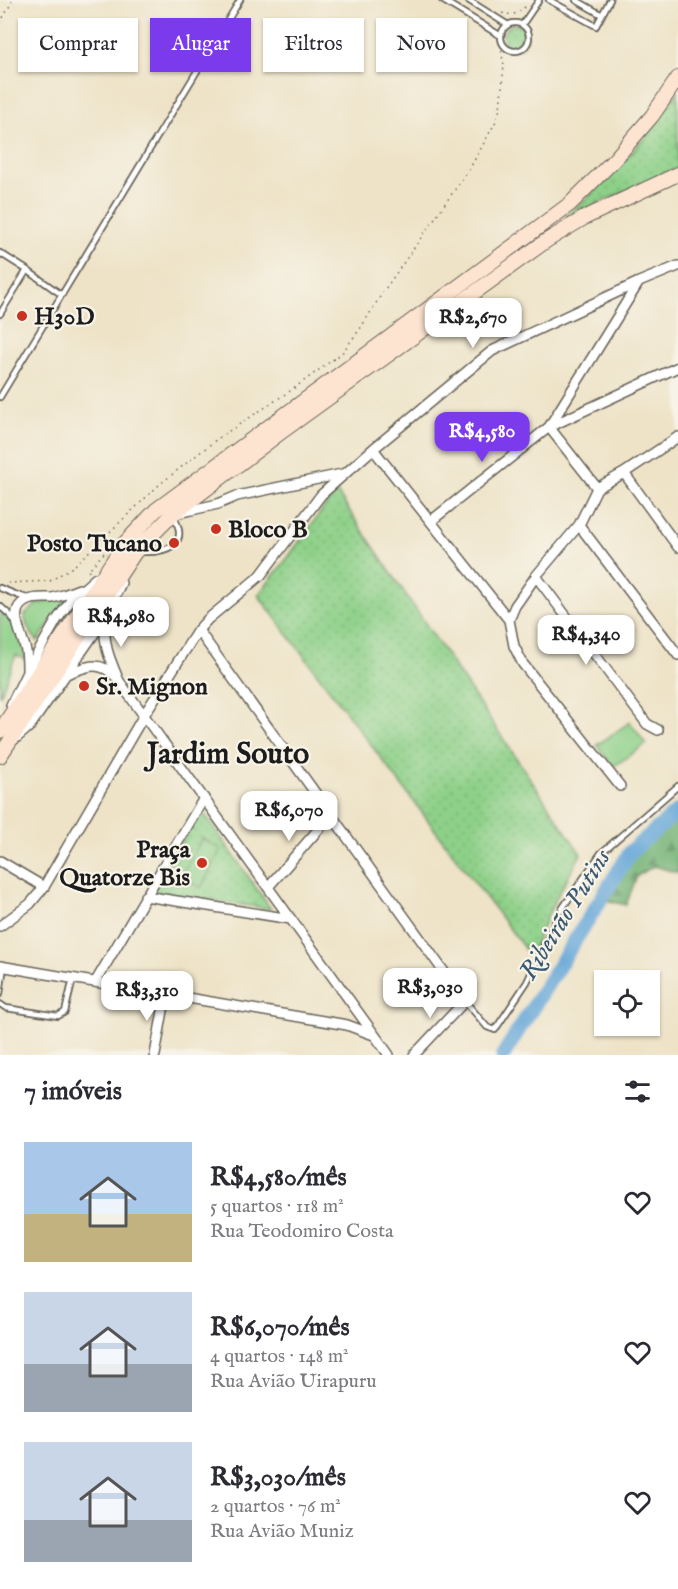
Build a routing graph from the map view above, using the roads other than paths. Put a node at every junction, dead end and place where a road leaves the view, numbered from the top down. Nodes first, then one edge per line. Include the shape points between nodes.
1 (240, 0) edge
2 (442, 0) edge
3 (468, 0) edge
4 (539, 0) edge
5 (549, 0) edge
6 (576, 0) edge
7 (610, 0) edge
8 (602, 15) junction
9 (508, 25) junction
10 (522, 25) junction
11 (501, 36) junction
12 (678, 78) edge
13 (678, 174) edge
14 (0, 253) edge
15 (678, 266) edge
16 (27, 270) junction
17 (639, 282) junction
18 (62, 295) junction
19 (0, 314) edge
20 (678, 367) edge
21 (0, 397) edge
22 (549, 427) junction
23 (677, 439) edge
24 (373, 449) junction
25 (624, 473) junction
26 (345, 474) junction
27 (215, 481) junction
28 (597, 488) junction
29 (237, 496) junction
30 (172, 514) junction
31 (431, 521) junction
32 (579, 525) junction
33 (678, 547) edge
34 (135, 552) junction
35 (536, 576) junction
36 (0, 586) edge
37 (101, 592) junction
38 (30, 599) junction
39 (0, 606) edge
40 (105, 618) junction
41 (510, 620) junction
42 (17, 627) junction
43 (198, 630) junction
44 (678, 655) edge
45 (65, 675) junction
46 (119, 681) junction
47 (40, 684) junction
48 (144, 715) junction
49 (0, 730) edge
50 (658, 730) dead end
51 (0, 756) edge
52 (620, 786) dead end
53 (678, 786) edge
54 (204, 798) junction
55 (331, 815) junction
56 (0, 861) edge
57 (44, 887) junction
58 (268, 887) junction
59 (145, 896) junction
60 (291, 919) junction
61 (0, 926) edge
62 (2, 966) edge
63 (73, 978) junction
64 (96, 981) junction
65 (0, 994) edge
66 (166, 994) junction
67 (465, 1001) junction
68 (0, 1004) edge
69 (356, 1010) junction
70 (347, 1025) junction
71 (374, 1035) junction
72 (155, 1055) edge
73 (389, 1055) edge
74 (414, 1055) edge

1 - 18 lane
2 - 11 lane
3 - 9 lane
4 - 10 lane
5 - 8 lane via 596,26
6 - 8 lane
7 - 8 lane
9 - 10 lane
9 - 11 lane
10 - 11 lane via 529,36 523,48 508,49
12 - 37 main road via 652,116 570,204 156,510 109,566
13 - 27 main road via 584,218 546,241
14 - 16 lane
15 - 17 street
16 - 18 lane
16 - 19 lane
17 - 22 street
17 - 24 street via 492,351
18 - 21 lane
20 - 22 street
22 - 28 street
22 - 31 street
23 - 25 street
24 - 26 street
24 - 31 street
25 - 28 street
25 - 33 street
26 - 29 street
26 - 43 street via 321,495 261,575
27 - 29 street via 210,492 212,498
27 - 30 main road
28 - 32 street
29 - 30 street
30 - 34 main road
30 - 34 lane via 179,538 161,551
31 - 41 street
32 - 35 street
32 - 44 street
34 - 37 main road
35 - 41 street
35 - 50 street via 647,724
36 - 38 lane
37 - 38 street
37 - 40 street
37 - 47 main road
37 - 47 street via 71,600 45,639
38 - 42 street via 15,615
39 - 42 lane
40 - 45 street
40 - 46 street via 104,636
41 - 52 street via 514,646 523,664
42 - 47 street
43 - 48 street
43 - 55 street
45 - 46 street via 101,666
45 - 47 street
46 - 48 street
47 - 49 main road
47 - 51 main road
48 - 54 street
48 - 57 street
53 - 67 lane via 601,853 559,912 527,982 495,1030 487,1027
54 - 58 street
54 - 59 street
55 - 58 street
55 - 67 street
56 - 57 street
57 - 61 street via 30,904
58 - 60 street
59 - 60 street
59 - 64 street
60 - 69 street
62 - 63 street
62 - 65 lane
63 - 64 street
63 - 68 lane via 65,1012 58,1016
64 - 66 street
66 - 70 street
66 - 72 street
67 - 74 street
69 - 70 street
69 - 71 street
70 - 71 street
71 - 73 street

